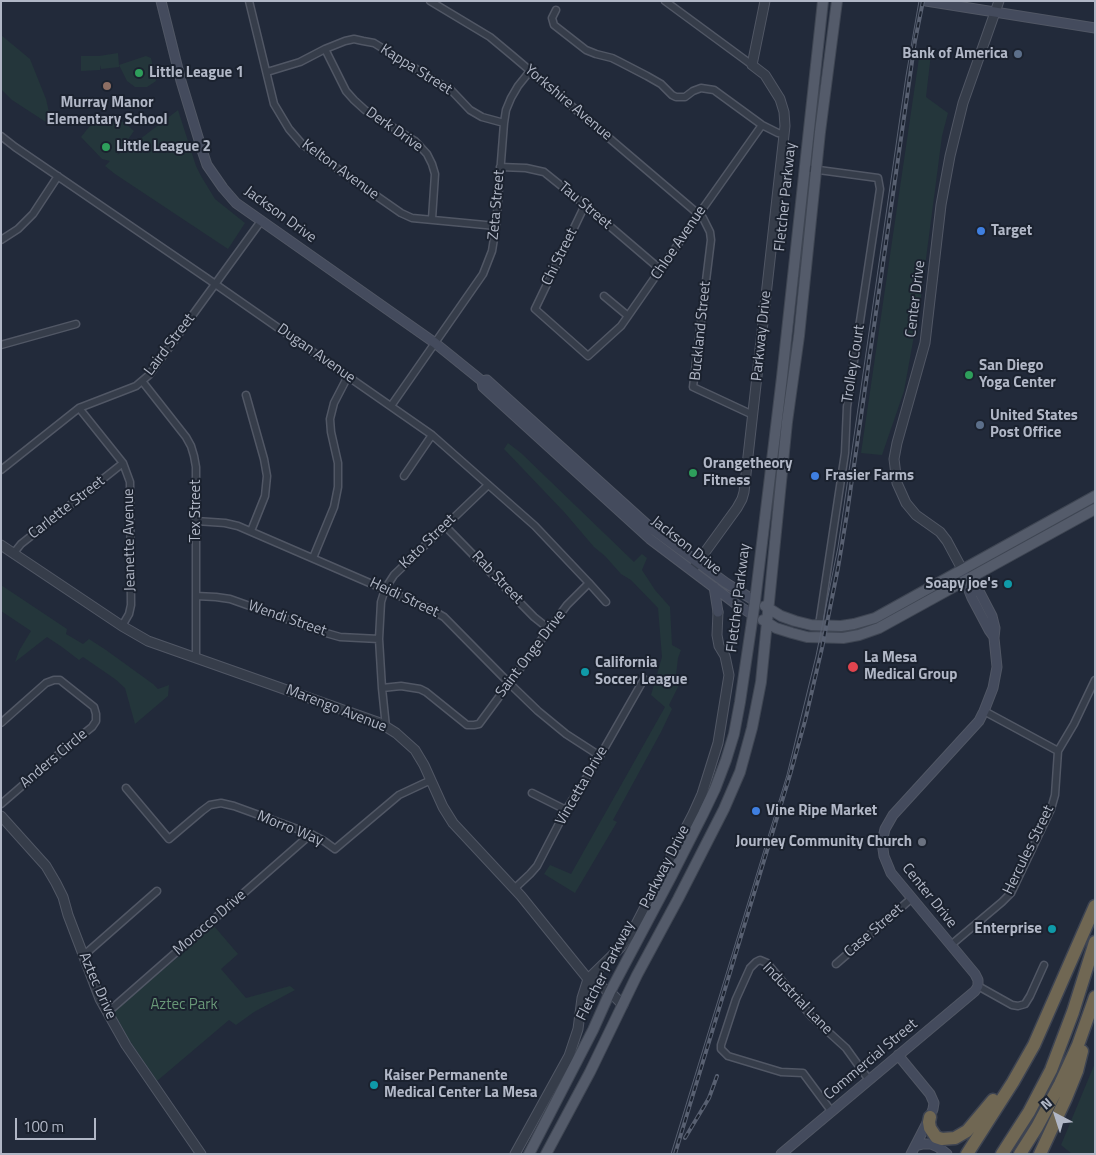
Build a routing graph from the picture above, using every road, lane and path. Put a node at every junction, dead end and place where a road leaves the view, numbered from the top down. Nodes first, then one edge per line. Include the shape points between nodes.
1 (161, 1) edge
2 (251, 1) edge
3 (430, 1) edge
4 (665, 1) edge
5 (765, 1) edge
6 (823, 1) edge
7 (838, 1) edge
8 (999, 1) edge
9 (930, 2) edge
10 (556, 10) dead end
11 (995, 13) junction
12 (1095, 28) edge
13 (325, 49) junction
14 (752, 65) junction
15 (530, 71) junction
16 (267, 72) junction
17 (504, 123) junction
18 (762, 124) junction
19 (784, 134) junction
20 (1, 136) edge
21 (500, 167) junction
22 (804, 168) junction
23 (817, 169) junction
24 (58, 176) junction
25 (585, 205) junction
26 (698, 214) junction
27 (432, 219) junction
28 (261, 221) junction
29 (496, 226) junction
30 (1, 240) edge
31 (660, 270) junction
32 (215, 284) junction
33 (604, 296) dead end
34 (628, 316) junction
35 (76, 324) dead end
36 (435, 343) junction
37 (1, 345) edge
38 (588, 356) joint
39 (348, 376) junction
40 (142, 381) junction
41 (482, 381) junction
42 (246, 395) dead end
43 (391, 406) junction
44 (79, 408) junction
45 (753, 415) junction
46 (432, 435) junction
47 (123, 463) junction
48 (1, 470) edge
49 (404, 476) dead end
50 (488, 485) junction
51 (1095, 496) edge
52 (1094, 509) edge
53 (1070, 510) junction
54 (196, 521) junction
55 (445, 526) junction
56 (251, 531) junction
57 (1044, 537) junction
58 (1, 545) edge
59 (13, 554) junction
60 (313, 558) junction
61 (698, 561) junction
62 (962, 569) junction
63 (692, 570) junction
64 (967, 580) junction
65 (589, 584) junction
66 (714, 587) junction
67 (385, 589) junction
68 (196, 596) junction
69 (732, 601) junction
70 (755, 601) junction
71 (606, 602) dead end
72 (768, 608) junction
73 (718, 612) junction
74 (753, 614) junction
75 (767, 622) junction
76 (819, 625) junction
77 (122, 626) junction
78 (549, 629) junction
79 (379, 639) junction
80 (196, 658) junction
81 (644, 679) dead end
82 (1095, 680) edge
83 (509, 683) junction
84 (382, 688) junction
85 (983, 712) junction
86 (1, 724) edge
87 (386, 727) junction
88 (1058, 751) junction
89 (600, 756) junction
90 (431, 780) junction
91 (126, 788) dead end
92 (532, 792) dead end
93 (1, 804) edge
94 (566, 810) junction
95 (1, 816) edge
96 (311, 834) junction
97 (514, 889) junction
98 (157, 892) dead end
99 (912, 898) junction
100 (1095, 906) edge
101 (1095, 942) edge
102 (951, 945) junction
103 (84, 956) junction
104 (836, 964) dead end
105 (1044, 965) dead end
106 (588, 979) junction
107 (978, 986) junction
108 (610, 992) junction
109 (1095, 996) edge
110 (625, 1001) junction
111 (1095, 1003) edge
112 (108, 1012) junction
113 (898, 1055) junction
114 (1023, 1063) junction
115 (869, 1080) junction
116 (832, 1112) junction
117 (930, 1117) junction
118 (913, 1150) edge
119 (201, 1154) edge
120 (515, 1154) edge
121 (528, 1154) edge
122 (546, 1154) edge
123 (781, 1154) edge
124 (947, 1154) edge
125 (967, 1154) edge
126 (1002, 1154) edge
127 (1020, 1154) edge
128 (1039, 1154) edge

1 - 28 main road, Jackson Drive via 207,165 236,203
2 - 16 street, Kelton Avenue
3 - 15 street, Yorkshire Avenue via 490,37
4 - 14 street
5 - 14 street
6 - 22 main road, Fletcher Parkway
7 - 23 main road, Fletcher Parkway
8 - 11 street, Center Drive
9 - 11 main road
10 - 18 street via 552,18 554,25 586,50 640,72 676,97 701,88 714,90
11 - 12 main road
11 - 62 street, Center Drive via 963,103 950,156 925,343 894,459 897,483 906,502 916,515 948,541
13 - 16 street, Kappa Street via 300,62
13 - 17 street, Kappa Street via 354,39 374,43 452,91 470,110
13 - 27 street, Derk Drive via 346,91 354,100 415,141 427,154 435,179
14 - 19 street, Parkway Drive via 765,75 780,99
15 - 17 street, Zeta Street via 511,98
15 - 26 street, Yorkshire Avenue
16 - 27 street, Kelton Avenue via 274,104 288,129 302,144 401,213 412,218
17 - 21 street, Zeta Street
18 - 19 street
18 - 26 street, Chloe Avenue
19 - 45 street, Parkway Drive
20 - 24 street, Dugan Avenue
21 - 25 street, Tau Street via 544,172
21 - 29 street, Zeta Street
22 - 23 street, Trolley Court
22 - 70 main road, Fletcher Parkway
23 - 72 main road, Fletcher Parkway
23 - 76 street, Trolley Court via 878,178 880,189
24 - 30 street via 32,214
24 - 32 street, Dugan Avenue
25 - 31 street, Tau Street
25 - 38 street, Chi Street via 534,309
26 - 31 street, Chloe Avenue
26 - 45 street, Buckland Street via 710,232 711,240 693,387
27 - 29 street, Kelton Avenue
28 - 32 street, Laird Street
28 - 36 main road, Jackson Drive
29 - 36 street, Zeta Street via 483,274
31 - 34 street, Chloe Avenue
32 - 39 street, Dugan Avenue
32 - 40 street, Laird Street
33 - 34 street
34 - 38 street, Chloe Avenue
35 - 37 street
36 - 41 main road, Jackson Drive
36 - 43 street, Zeta Street
39 - 43 street, Dugan Avenue
39 - 60 street via 330,419 338,463 338,487 334,507
40 - 44 street, Laird Street
40 - 54 street, Tex Street via 186,437 192,451 196,467
41 - 61 main road, Jackson Drive via 487,380 651,528
41 - 63 main road, Jackson Drive via 483,387 650,539
42 - 56 street via 267,476 265,496
43 - 46 street, Dugan Avenue
44 - 47 street, Jeanette Avenue
44 - 48 street, Laird Street
45 - 61 street, Parkway Drive via 742,499
46 - 49 street
46 - 50 street, Dugan Avenue
47 - 59 street, Carlette Street via 21,544
47 - 77 street, Jeanette Avenue via 130,482 131,605
50 - 55 street, Kato Street
50 - 65 street, Dugan Avenue via 535,526
51 - 53 main road, Jackson Drive
52 - 57 main road, Jackson Drive
53 - 57 main road via 1042,532
53 - 62 main road, Jackson Drive
54 - 56 street, Heidi Street via 225,523
54 - 68 street, Tex Street
55 - 67 street, Kato Street via 394,575
55 - 78 street, Rab Street
56 - 60 street, Heidi Street
57 - 64 main road, Jackson Drive
58 - 59 street, Marengo Avenue
59 - 77 street, Marengo Avenue
60 - 67 street, Heidi Street
61 - 63 street, Parkway Drive
61 - 70 main road, Jackson Drive
62 - 64 main road, Center Drive
62 - 76 main road, Jackson Drive via 875,618 842,626
63 - 66 main road, Jackson Drive
64 - 75 main road, Jackson Drive via 879,628 856,636 807,637
64 - 85 main road, Center Drive via 980,594 995,628 997,667
65 - 71 street, Dugan Avenue
65 - 78 street, Saint Onge Drive
66 - 69 main road, Jackson Drive
66 - 73 main road
67 - 79 street, Kato Street
67 - 83 street, Heidi Street via 444,617
68 - 79 street, Wendi Street via 230,599 326,634
68 - 80 street, Tex Street
69 - 73 main road
69 - 74 main road, Jackson Drive
70 - 72 main road, Jackson Drive
70 - 74 main road, Fletcher Parkway
72 - 75 main road, Fletcher Parkway
72 - 76 main road, Jackson Drive via 795,621
73 - 106 street, Parkway Drive via 716,635 729,675 718,743 702,794 632,932
74 - 75 main road, Jackson Drive
74 - 108 main road, Fletcher Parkway via 734,734 718,782
75 - 110 main road, Fletcher Parkway via 761,682 740,772
77 - 80 street, Marengo Avenue via 148,641
78 - 83 street, Saint Onge Drive
79 - 84 street, Kato Street
80 - 87 street, Marengo Avenue
81 - 89 street, Vincetta Drive
82 - 88 street, Hercules Street
83 - 84 street, Saint Onge Drive via 479,724 474,725 467,725 420,689
83 - 89 street, Heidi Street via 566,734
84 - 87 street, Kato Street
85 - 88 street
85 - 99 main road, Center Drive via 885,829 882,842 887,865
86 - 93 street, Anders Circle via 46,683 54,680 60,680 83,698 94,707 96,714 92,728
87 - 90 street, Marengo Avenue via 415,750
88 - 102 street, Hercules Street via 1051,810 1011,893
89 - 94 street, Vincetta Drive
90 - 96 street, Morro Way via 398,795 335,849
90 - 97 street, Marengo Avenue via 453,823
91 - 96 street, Morro Way via 169,839 210,805 221,803
92 - 94 street
94 - 97 street, Vincetta Drive via 537,866
95 - 103 street, Aztec Drive via 46,866 63,896
96 - 112 street, Morocco Drive
97 - 106 street, Marengo Avenue
98 - 103 street
99 - 102 main road, Center Drive
99 - 104 street, Case Street
100 - 114 highway
101 - 126 highway via 1051,1070
102 - 107 main road, Center Drive via 975,974
103 - 112 street, Aztec Drive
105 - 107 street via 1025,1004 1012,1004
106 - 108 street, Marengo Avenue
106 - 120 street via 569,1056
107 - 113 main road, Commercial Street
108 - 110 street, Marengo Avenue
108 - 121 main road, Fletcher Parkway
109 - 127 highway via 1060,1084
110 - 122 main road, Fletcher Parkway
111 - 128 highway via 1077,1071
112 - 119 street, Aztec Drive via 126,1045
113 - 115 main road, Commercial Street
113 - 117 main road via 933,1098
114 - 117 highway via 963,1133 954,1138 939,1139 930,1128
114 - 125 highway
115 - 116 main road, Commercial Street
115 - 116 street, Industrial Lane via 846,1048 824,1029 766,963 756,962 736,999 721,1049 728,1056 772,1070 803,1073
116 - 123 main road, Commercial Street
117 - 118 main road
118 - 124 main road via 923,1144 931,1144

